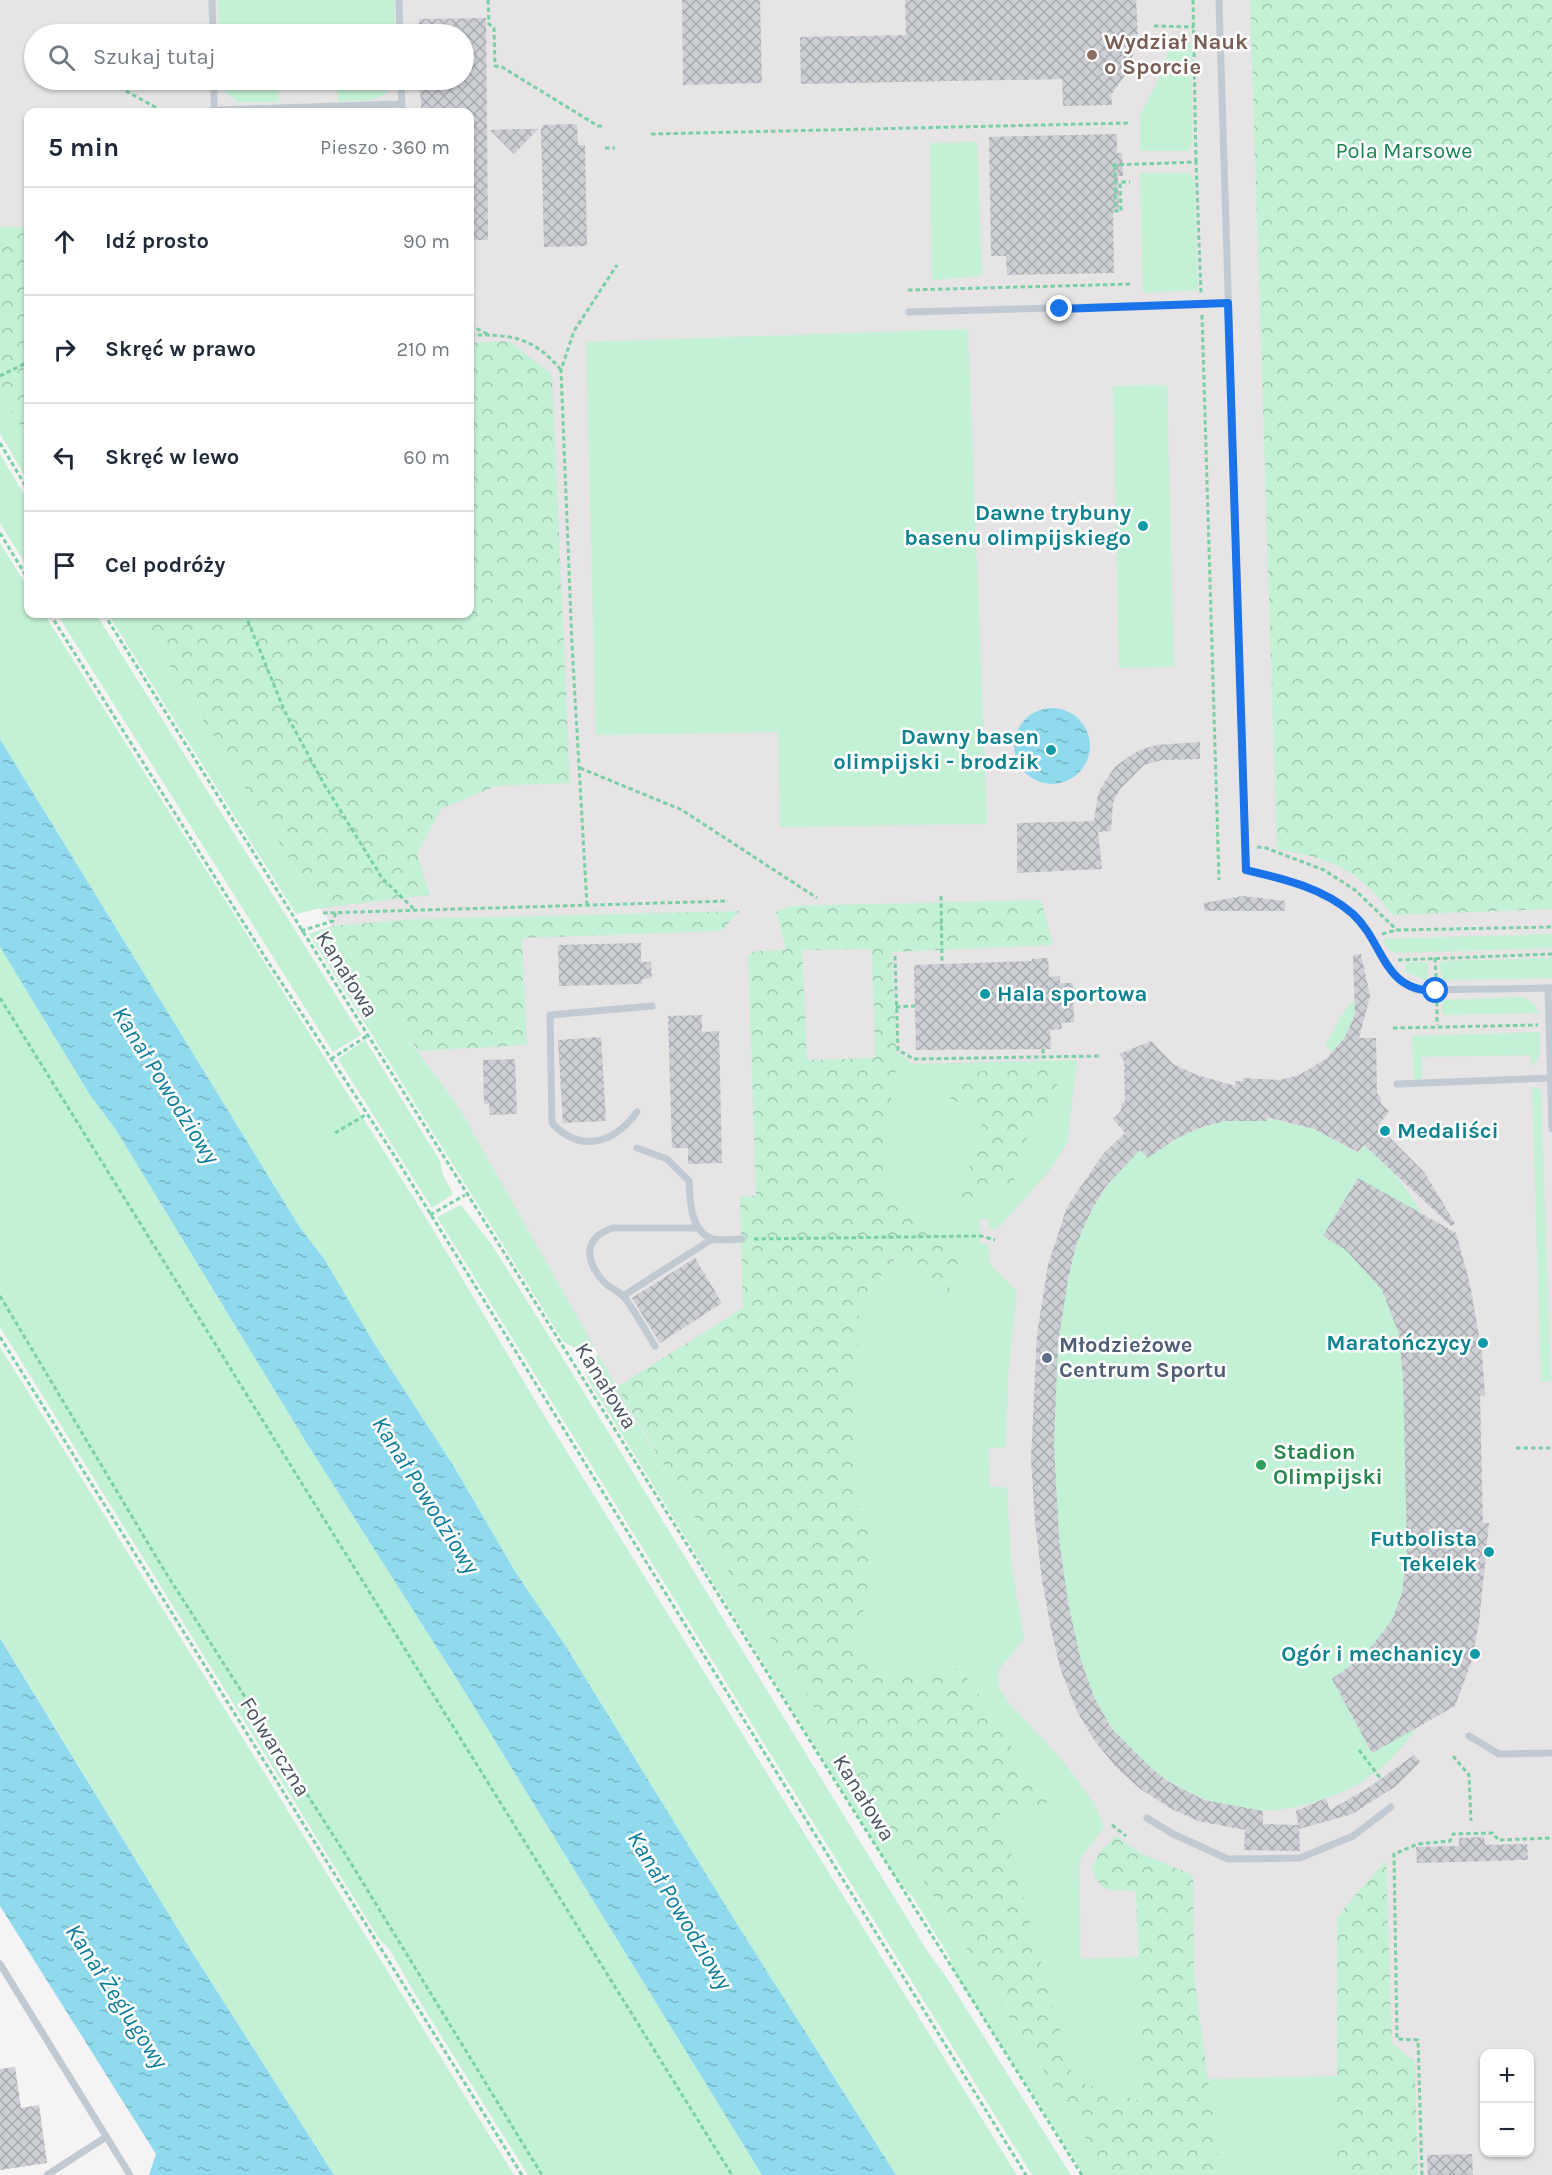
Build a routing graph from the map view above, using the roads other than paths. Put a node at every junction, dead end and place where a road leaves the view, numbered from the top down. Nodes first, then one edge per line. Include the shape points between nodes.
1 (212, 0) edge
2 (399, 0) edge
3 (1219, 0) edge
4 (213, 24) edge
5 (400, 24) edge
6 (214, 90) edge
7 (401, 90) edge
8 (402, 104) junction
9 (214, 108) edge
10 (295, 108) edge
11 (402, 108) edge
12 (1228, 303) junction
13 (909, 312) dead end
14 (1550, 988) edge
15 (652, 1006) dead end
16 (1551, 1078) edge
17 (1397, 1084) dead end
18 (637, 1112) dead end
19 (1552, 1129) edge
20 (637, 1148) dead end
21 (698, 1228) junction
22 (712, 1239) junction
23 (742, 1239) road end
24 (623, 1296) junction
25 (655, 1346) dead end
26 (1469, 1736) dead end
27 (1552, 1753) edge
28 (1391, 1807) dead end
29 (1147, 1818) dead end
30 (0, 1964) edge
31 (106, 2137) junction
32 (47, 2175) edge
33 (130, 2175) edge

1 - 4 lane
2 - 5 lane
3 - 12 lane
6 - 9 lane
7 - 8 lane
8 - 10 lane
8 - 11 lane
12 - 13 lane
12 - 14 lane via 1246,870 1324,894 1353,914 1372,937 1383,960 1401,981 1416,990
14 - 16 lane
15 - 18 lane via 550,1015 552,1123 562,1134 590,1141 606,1139 624,1130
16 - 17 lane
16 - 19 lane
20 - 21 lane via 667,1159 689,1181 690,1203
21 - 22 lane
21 - 24 lane via 633,1227 600,1232 592,1239 590,1254 604,1282
22 - 23 lane
22 - 24 lane
24 - 25 lane
26 - 27 lane via 1499,1754
28 - 29 lane via 1353,1836 1300,1858 1228,1859
30 - 31 lane
31 - 32 lane
31 - 33 lane

